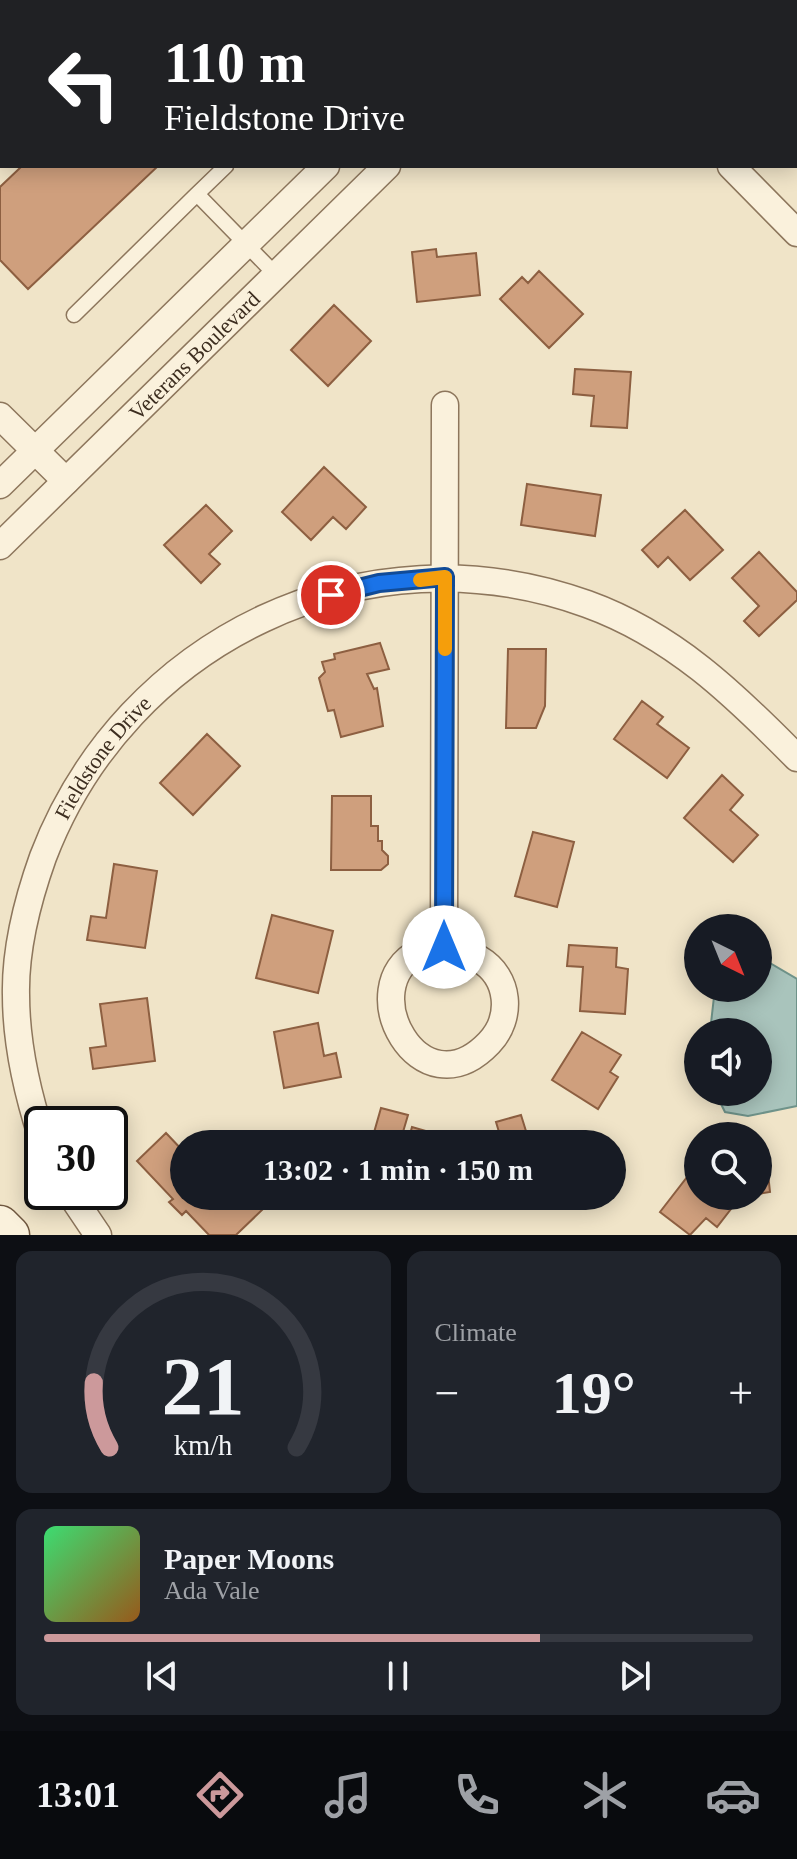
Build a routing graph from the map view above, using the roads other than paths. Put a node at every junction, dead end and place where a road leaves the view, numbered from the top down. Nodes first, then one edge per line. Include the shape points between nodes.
1 (224, 168) edge
2 (324, 168) edge
3 (385, 168) edge
4 (733, 168) edge
5 (197, 194) junction
6 (797, 233) edge
7 (246, 244) junction
8 (276, 275) junction
9 (74, 315) dead end
10 (445, 405) dead end
11 (0, 416) edge
12 (36, 449) junction
13 (66, 481) junction
14 (0, 485) edge
15 (0, 546) edge
16 (445, 577) junction
17 (797, 758) edge
18 (444, 947) junction
19 (32, 1106) edge
20 (81, 1210) edge
21 (0, 1225) edge
22 (10, 1235) edge
23 (98, 1235) edge

1 - 5 lane
2 - 7 street, Veterans Boulevard
3 - 8 street, Veterans Boulevard
4 - 6 street
5 - 7 lane
5 - 9 lane
7 - 8 lane
7 - 12 street, Veterans Boulevard
8 - 13 street, Veterans Boulevard
10 - 16 street
11 - 12 street
12 - 13 street
12 - 14 street, Veterans Boulevard
13 - 15 street, Veterans Boulevard
16 - 17 street, Fieldstone Drive via 550,593 631,623 715,677
16 - 18 street
16 - 19 street, Fieldstone Drive via 379,583 307,600 240,629 174,673 103,747 54,830 24,931 15,993
18 - 18 street via 419,952 397,973 390,1014 410,1051 437,1065 473,1060 495,1036 507,1009 498,976 479,959
20 - 23 street
21 - 22 main road

